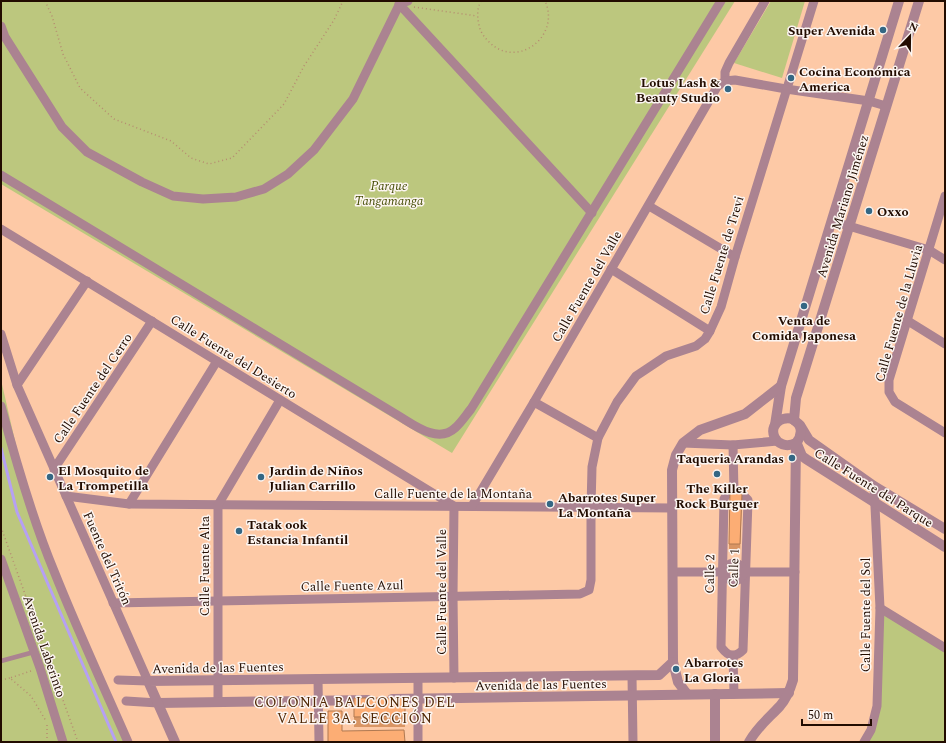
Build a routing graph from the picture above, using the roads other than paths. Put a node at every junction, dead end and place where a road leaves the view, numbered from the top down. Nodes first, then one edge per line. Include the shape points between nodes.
1 (721, 1) edge
2 (766, 1) edge
3 (814, 1) edge
4 (899, 1) edge
5 (918, 1) edge
6 (400, 3) edge
7 (411, 4) edge
8 (1, 26) edge
9 (725, 81) junction
10 (786, 89) junction
11 (868, 101) junction
12 (886, 106) junction
13 (1, 175) edge
14 (945, 196) edge
15 (649, 206) junction
16 (592, 213) junction
17 (832, 221) junction
18 (850, 226) junction
19 (1, 229) edge
20 (929, 250) junction
21 (735, 257) junction
22 (945, 260) edge
23 (611, 269) junction
24 (87, 281) junction
25 (152, 321) junction
26 (908, 322) junction
27 (710, 330) junction
28 (1, 334) edge
29 (945, 344) edge
30 (217, 361) junction
31 (17, 385) junction
32 (781, 386) junction
33 (280, 400) junction
34 (534, 402) junction
35 (1, 406) edge
36 (796, 422) junction
37 (775, 426) junction
38 (945, 432) edge
39 (598, 438) junction
40 (777, 441) junction
41 (683, 443) junction
42 (796, 443) junction
43 (733, 445) junction
44 (811, 462) junction
45 (54, 469) junction
46 (796, 478) junction
47 (874, 486) junction
48 (734, 492) junction
49 (66, 496) junction
50 (129, 504) junction
51 (876, 504) junction
52 (218, 505) junction
53 (454, 506) junction
54 (472, 506) junction
55 (591, 508) junction
56 (672, 508) junction
57 (945, 529) edge
58 (945, 547) edge
59 (1, 561) edge
60 (673, 572) junction
61 (724, 572) junction
62 (744, 572) junction
63 (795, 572) junction
64 (589, 590) joint
65 (453, 596) junction
66 (217, 601) junction
67 (113, 603) junction
68 (880, 608) junction
69 (945, 648) edge
70 (35, 652) junction
71 (733, 656) junction
72 (1, 660) edge
73 (673, 662) junction
74 (632, 676) junction
75 (418, 678) junction
76 (454, 678) junction
77 (318, 679) junction
78 (118, 680) dead end
79 (217, 680) junction
80 (148, 681) junction
81 (789, 693) junction
82 (687, 694) junction
83 (715, 694) junction
84 (734, 694) junction
85 (632, 695) junction
86 (418, 699) junction
87 (318, 700) junction
88 (126, 701) dead end
89 (218, 702) junction
90 (158, 703) junction
91 (63, 742) edge
92 (128, 742) edge
93 (175, 742) edge
94 (319, 742) edge
95 (418, 742) edge
96 (633, 742) edge
97 (715, 742) edge
98 (749, 742) edge
99 (864, 742) edge

1 - 16 street
2 - 9 street, Calle Fuente del Valle via 729,63
3 - 10 street, Calle Fuente de Trevi
4 - 11 street, Avenida Mariano Jiménez
5 - 12 street, Avenida Mariano Jiménez
6 - 7 street
6 - 8 street via 353,99 314,150 288,174 264,188 236,197 204,199 172,196 87,152 62,127
6 - 16 street
9 - 10 street via 734,80
9 - 15 street, Calle Fuente del Valle via 717,87
10 - 11 street
10 - 21 street, Calle Fuente de Trevi
11 - 12 street
11 - 17 street, Avenida Mariano Jiménez
12 - 18 street, Avenida Mariano Jiménez
13 - 16 street via 399,416 427,432 443,435 454,429 471,409
14 - 20 street, Calle Fuente de la Lluvia
15 - 21 street
15 - 23 street, Calle Fuente del Valle
17 - 18 street
17 - 32 street, Avenida Mariano Jiménez
18 - 20 street
18 - 36 street, Avenida Mariano Jiménez via 796,398
19 - 24 street, Calle Fuente del Desierto
20 - 22 street
20 - 26 street, Calle Fuente de la Lluvia
21 - 27 street, Calle Fuente de Trevi via 721,307
23 - 27 street
23 - 34 street, Calle Fuente del Valle
24 - 25 street, Calle Fuente del Desierto
24 - 31 street
25 - 30 street, Calle Fuente del Desierto
25 - 45 street, Calle Fuente del Cerro
26 - 29 street
26 - 38 street, Calle Fuente de la Lluvia via 890,380 889,392 895,402
27 - 39 street, Calle Fuente de Trevi via 705,339 696,346 666,356 636,376 617,402
28 - 31 street, Fuente del Tritón
30 - 33 street, Calle Fuente del Desierto
30 - 50 street
31 - 45 street, Fuente del Tritón
32 - 37 street, Avenida Mariano Jiménez
32 - 41 street via 745,414 700,430
33 - 52 street, Calle Fuente Alta
33 - 53 street, Calle Fuente del Desierto
34 - 39 street
34 - 54 street, Calle Fuente del Valle
35 - 92 street via 13,453 54,571
36 - 37 street via 790,418 781,419
36 - 42 street, Avenida Mariano Jiménez via 801,432
36 - 47 street, Calle Fuente del Parque via 809,440
37 - 40 street, Avenida Mariano Jiménez
39 - 55 street, Calle Fuente de Trevi via 592,467
40 - 42 street via 788,446
40 - 43 street
41 - 43 street
41 - 56 street via 672,470
42 - 44 street, Calle Fuente del Parque via 802,456
42 - 46 street, Avenida Mariano Jiménez
43 - 48 street
44 - 46 street via 803,461 799,464
44 - 51 street, Calle Fuente del Parque
45 - 49 street, Fuente del Tritón
46 - 63 street, Avenida Mariano Jiménez
47 - 51 street, Calle Fuente del Sol
47 - 57 street, Calle Fuente del Parque
48 - 61 street, Calle 2 via 724,499
48 - 62 street, Calle 1 via 741,493 748,500
49 - 50 street, Calle Fuente de la Montaña
49 - 67 street, Fuente del Tritón
50 - 52 street, Calle Fuente de la Montaña
51 - 58 street, Calle Fuente del Parque
51 - 68 street, Calle Fuente del Sol
52 - 53 street, Calle Fuente de la Montaña
52 - 66 street, Calle Fuente Alta
53 - 54 street, Calle Fuente de la Montaña
53 - 65 street, Calle Fuente del Valle
54 - 55 street, Calle Fuente de la Montaña
55 - 56 street, Calle Fuente de la Montaña
55 - 64 street, Calle Fuente de Trevi via 592,580
56 - 60 street
59 - 70 street, Avenida Laberinto
60 - 61 street
60 - 73 street
61 - 62 street via 733,564 741,567
61 - 71 street, Calle 2 via 720,647 726,654
62 - 63 street
62 - 71 street, Calle 1 via 743,650
63 - 81 street, Avenida Mariano Jiménez via 793,680
64 - 65 street, Calle Fuente Azul via 580,594
65 - 66 street, Calle Fuente Azul
65 - 76 street, Calle Fuente del Valle
66 - 67 street, Calle Fuente Azul
66 - 79 street, Calle Fuente Alta
67 - 80 street, Fuente del Tritón
68 - 69 street
68 - 99 street, Calle Fuente del Sol via 877,706 871,730
70 - 72 lane
70 - 91 street, Avenida Laberinto
71 - 84 street
73 - 74 street, Avenida de las Fuentes via 660,675
73 - 82 street via 678,682
74 - 76 street, Avenida de las Fuentes
74 - 85 street
75 - 76 street, Avenida de las Fuentes
75 - 77 street, Avenida de las Fuentes
75 - 86 street
77 - 79 street, Avenida de las Fuentes
77 - 87 street
78 - 80 street, Avenida de las Fuentes
79 - 80 street, Avenida de las Fuentes
79 - 89 street, Calle Fuente Alta
80 - 90 street
81 - 84 street, Avenida de las Fuentes
81 - 98 street, Avenida Mariano Jiménez
82 - 83 street, Avenida de las Fuentes
82 - 85 street, Avenida de las Fuentes
83 - 84 street, Avenida de las Fuentes
83 - 97 street
85 - 86 street, Avenida de las Fuentes
85 - 96 street
86 - 87 street, Avenida de las Fuentes
86 - 95 street
87 - 89 street, Avenida de las Fuentes
87 - 94 street
88 - 90 street, Avenida de las Fuentes
89 - 90 street, Avenida de las Fuentes
90 - 93 street

